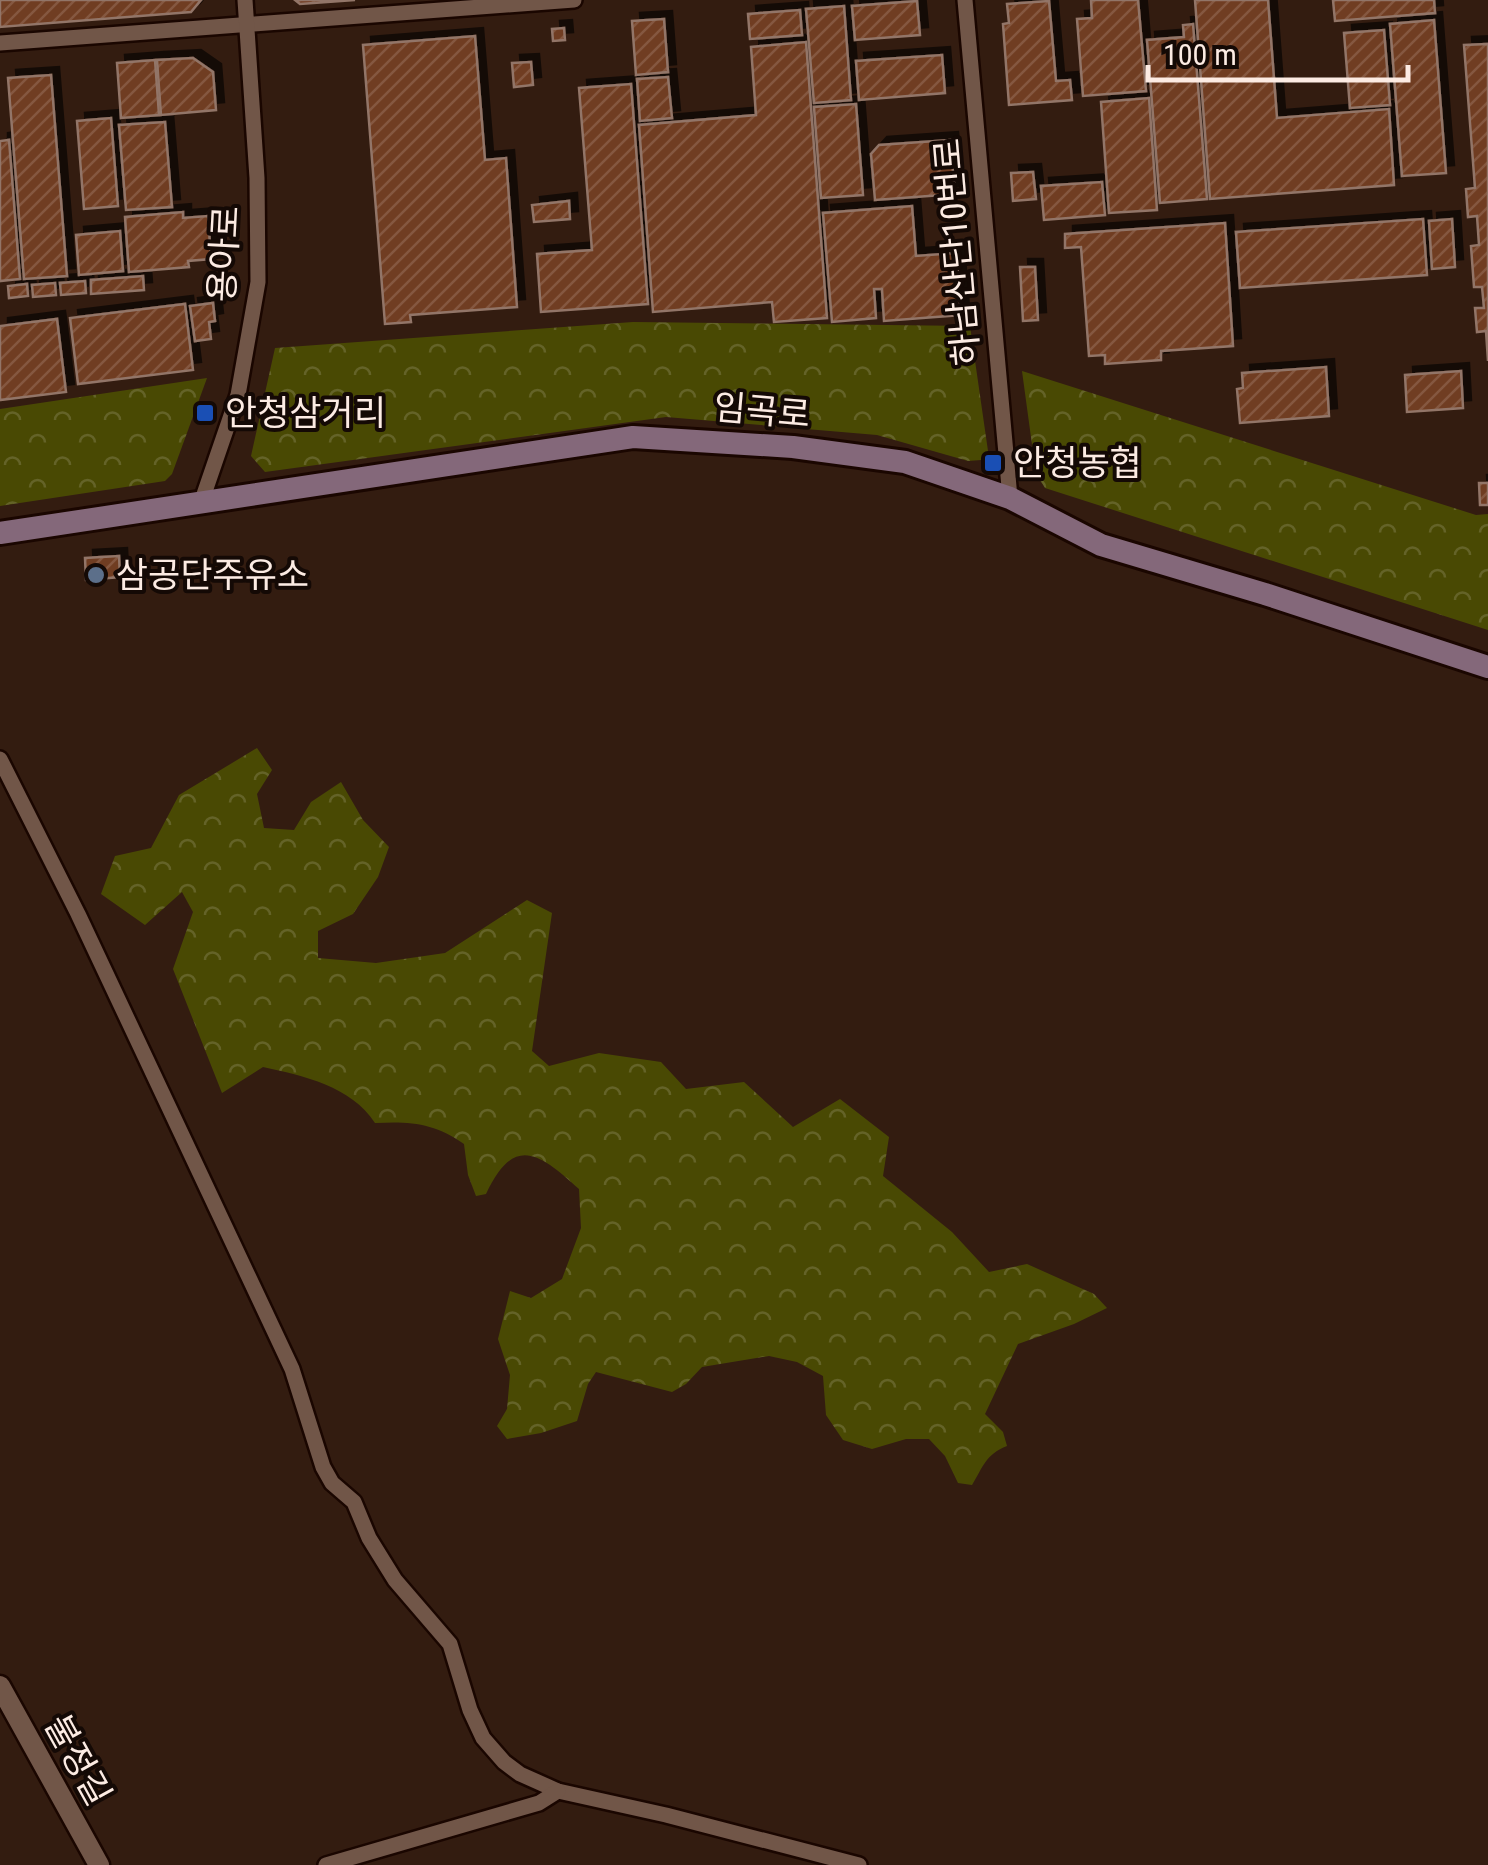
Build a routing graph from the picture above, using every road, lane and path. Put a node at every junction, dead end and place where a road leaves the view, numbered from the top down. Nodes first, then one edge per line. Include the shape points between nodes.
1 (245, 0) edge
2 (574, 0) edge
3 (965, 0) edge
4 (247, 24) junction
5 (0, 43) edge
6 (1010, 498) junction
7 (201, 503) junction
8 (0, 533) edge
9 (1488, 667) edge
10 (0, 759) edge
11 (0, 1686) edge
12 (558, 1790) junction
13 (99, 1865) edge
14 (326, 1865) edge
15 (859, 1865) edge

1 - 4 street, 용아로
2 - 4 street
3 - 6 street, 하남산단10번로
4 - 5 street
4 - 7 street, 용아로 via 258,282 238,394
6 - 7 main road, 임곡로 via 905,462 793,446 633,437
6 - 9 main road, 임곡로 via 1101,546
7 - 8 main road, 임곡로
10 - 12 street via 292,1369 322,1467 354,1502 395,1580 450,1644 483,1738 520,1774
11 - 13 street, 불정길
12 - 14 street via 540,1803
12 - 15 street

